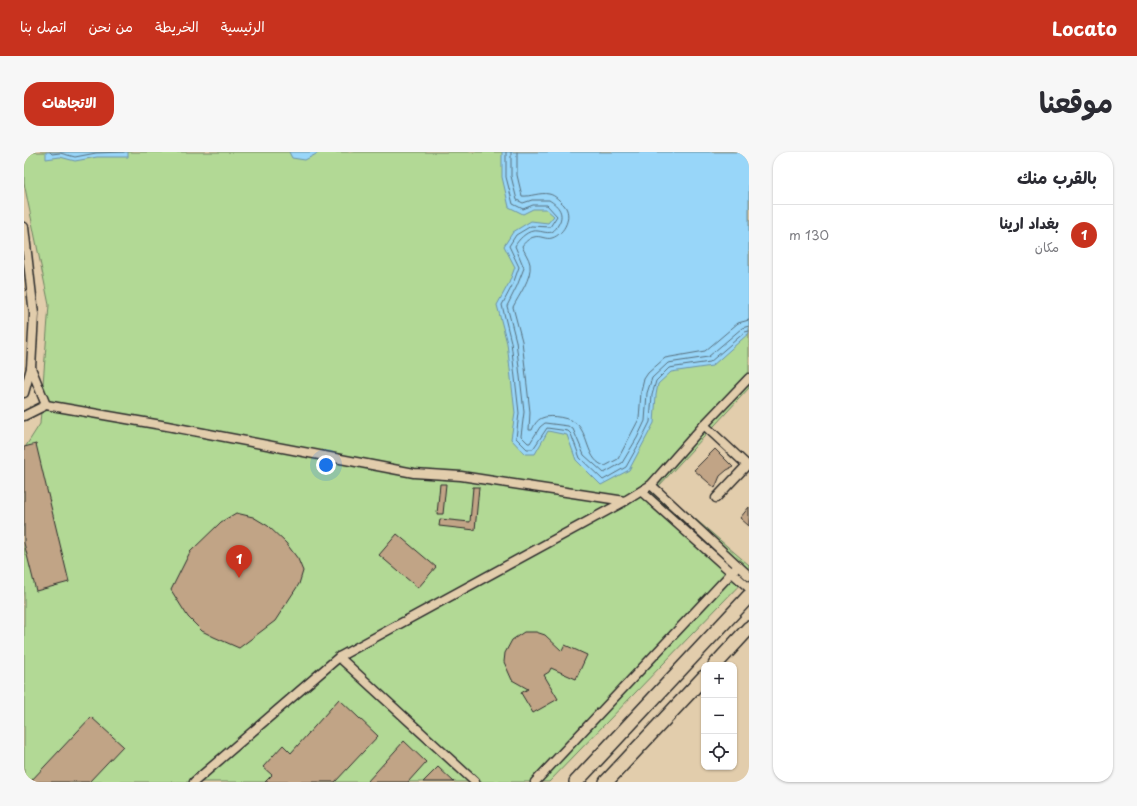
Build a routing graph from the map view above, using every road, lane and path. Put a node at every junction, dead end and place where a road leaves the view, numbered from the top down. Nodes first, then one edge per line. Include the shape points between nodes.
1 (24, 226) edge
2 (32, 368) junction
3 (749, 378) edge
4 (24, 393) edge
5 (46, 405) junction
6 (24, 416) edge
7 (704, 425) junction
8 (748, 466) edge
9 (651, 485) junction
10 (642, 492) junction
11 (716, 498) dead end
12 (625, 501) junction
13 (738, 566) junction
14 (732, 572) junction
15 (749, 576) edge
16 (749, 588) edge
17 (749, 596) edge
18 (749, 628) edge
19 (339, 657) junction
20 (718, 662) edge
21 (701, 680) edge
22 (194, 782) edge
23 (475, 782) edge
24 (536, 782) edge
25 (576, 782) edge
26 (606, 782) edge

1 - 2 street via 34,314
2 - 4 street
2 - 5 street
3 - 7 street
5 - 6 street
5 - 12 street via 414,473 461,476
7 - 8 street
7 - 9 street
8 - 11 street
9 - 10 street
9 - 13 street
10 - 12 street
10 - 14 street
12 - 19 street
13 - 14 street
13 - 15 street
14 - 16 street
14 - 24 street
17 - 25 main road
18 - 20 main road
19 - 22 street
19 - 23 street
21 - 26 main road

